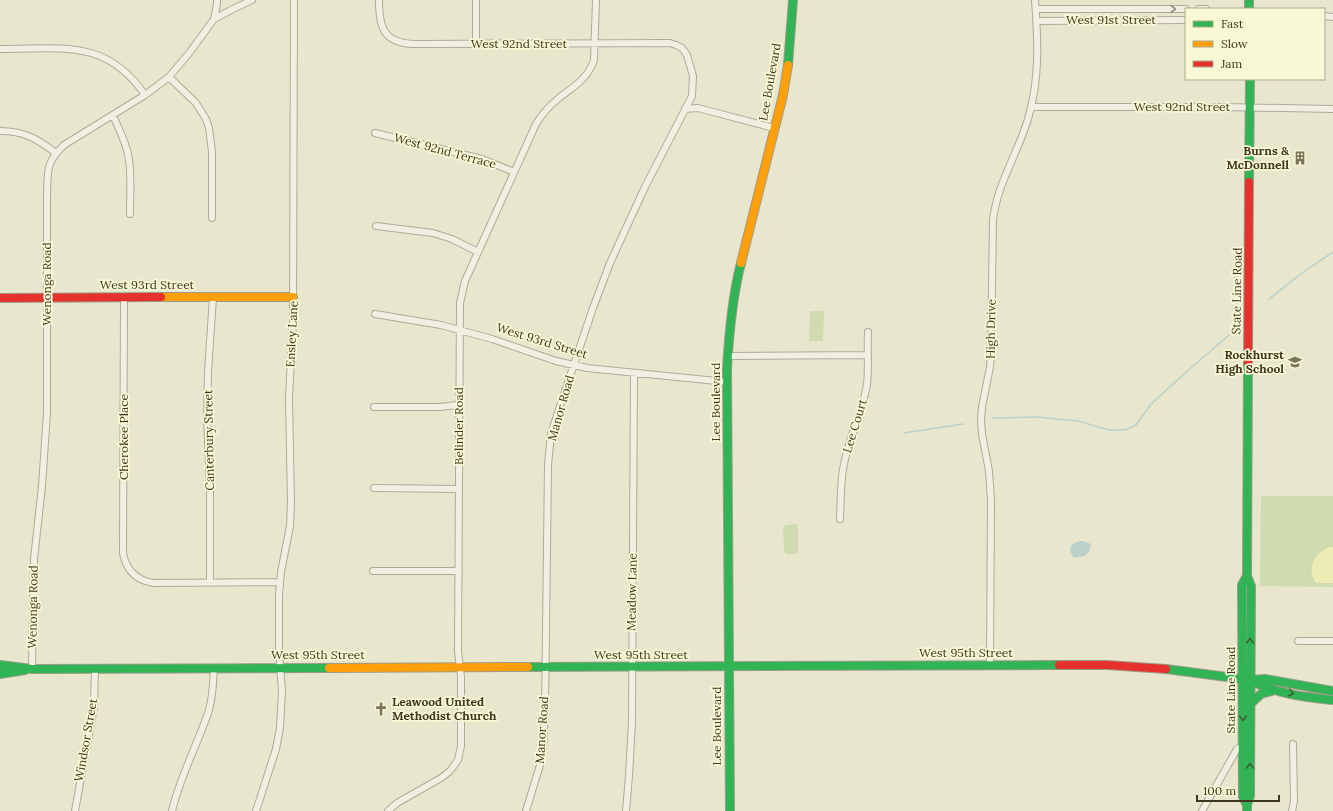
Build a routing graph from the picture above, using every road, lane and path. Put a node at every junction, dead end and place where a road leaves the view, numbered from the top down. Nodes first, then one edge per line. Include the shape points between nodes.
1 (216, 0) edge
2 (252, 0) edge
3 (294, 0) edge
4 (379, 0) edge
5 (476, 0) edge
6 (596, 0) edge
7 (794, 0) edge
8 (1035, 0) edge
9 (1036, 9) junction
10 (1185, 9) edge
11 (214, 20) junction
12 (1185, 20) edge
13 (1036, 21) junction
14 (476, 44) junction
15 (595, 44) junction
16 (0, 49) edge
17 (686, 54) joint
18 (169, 77) junction
19 (1250, 80) edge
20 (146, 95) junction
21 (692, 96) junction
22 (1031, 107) junction
23 (698, 108) junction
24 (1250, 108) junction
25 (686, 109) junction
26 (1333, 109) edge
27 (113, 116) junction
28 (774, 128) junction
29 (0, 131) edge
30 (375, 133) dead end
31 (56, 153) junction
32 (514, 172) junction
33 (130, 214) dead end
34 (212, 218) dead end
35 (376, 226) dead end
36 (478, 252) junction
37 (213, 297) junction
38 (293, 297) junction
39 (0, 298) edge
40 (47, 298) junction
41 (124, 298) junction
42 (375, 314) dead end
43 (460, 330) junction
44 (868, 332) dead end
45 (868, 355) junction
46 (727, 356) junction
47 (573, 365) junction
48 (634, 373) junction
49 (727, 382) junction
50 (459, 405) junction
51 (374, 407) dead end
52 (374, 488) dead end
53 (459, 489) junction
54 (840, 519) dead end
55 (373, 571) dead end
56 (459, 571) junction
57 (280, 582) junction
58 (210, 583) junction
59 (1298, 641) dead end
60 (1333, 641) edge
61 (0, 665) edge
62 (990, 665) junction
63 (631, 666) junction
64 (729, 666) junction
65 (280, 667) junction
66 (460, 667) junction
67 (545, 667) junction
68 (32, 668) junction
69 (94, 668) junction
70 (214, 668) junction
71 (0, 674) edge
72 (1246, 680) junction
73 (1277, 690) junction
74 (1333, 691) edge
75 (1333, 700) edge
76 (1250, 704) junction
77 (1293, 744) dead end
78 (1247, 745) junction
79 (1247, 808) edge
80 (74, 811) edge
81 (172, 811) edge
82 (256, 811) edge
83 (388, 811) edge
84 (526, 811) edge
85 (626, 811) edge
86 (730, 811) edge
87 (1202, 811) edge
88 (1292, 811) edge

1 - 11 street
2 - 11 street, Wenonga Road
3 - 38 street, Ensley Lane
4 - 14 street, West 92nd Street via 380,23 392,40 406,44
5 - 14 street
6 - 15 street, Belinder Road
7 - 28 main road, Lee Boulevard via 786,79
8 - 9 street, High Drive
9 -> 10 street, West 91st Street
9 - 13 street, High Drive
11 - 18 street, Wenonga Road
12 - 13 street, West 91st Street
13 - 22 street, High Drive via 1037,68
14 - 15 street, West 92nd Street
15 - 17 street, West 92nd Street via 670,43 682,48
15 - 32 street, Belinder Road via 594,60 588,73 543,114
16 - 20 street via 76,49 94,53 125,70
17 - 21 street, Manor Road via 692,76
18 - 20 street, Wenonga Road
18 - 34 street via 196,103 209,128 212,152
19 - 24 main road, State Line Road
20 - 27 street, Wenonga Road
21 - 23 street
21 - 25 street, Manor Road
22 - 24 street, West 92nd Street
22 - 62 street, High Drive via 996,201 993,220 991,353 982,407 982,434 991,494
23 - 25 street
23 - 28 street
24 - 26 street, West 92nd Street
24 - 72 main road, State Line Road via 1246,576 1242,585
25 - 47 street, Manor Road via 625,230
27 - 31 street, Wenonga Road via 64,145
27 - 33 street via 127,153
28 - 46 main road, Lee Boulevard via 735,287
29 - 31 street via 29,135
30 - 32 street, West 92nd Terrace via 482,159
31 - 40 street, Wenonga Road via 48,171
32 - 36 street, Belinder Road
35 - 36 street via 433,233
36 - 43 street, Belinder Road via 462,291
37 - 38 main road, West 93rd Street
37 - 41 main road, West 93rd Street
37 - 58 street, Canterbury Street via 207,410
38 - 57 street, Ensley Lane via 289,398 292,503
39 - 40 main road, West 93rd Street
40 - 41 main road, West 93rd Street
40 - 68 street, Wenonga Road via 46,433 34,559
41 - 58 street, Cherokee Place via 125,561 132,574 146,582
42 - 43 street, West 93rd Street
43 - 47 street, West 93rd Street
43 - 50 street, Belinder Road
44 - 45 street, Lee Court
45 - 46 street
45 - 54 street, Lee Court via 867,384 862,407 844,464
46 - 49 main road, Lee Boulevard
47 - 48 street, West 93rd Street
47 - 67 street, Manor Road via 549,448
48 - 49 street, West 93rd Street
48 - 63 street, Meadow Lane
49 - 64 main road, Lee Boulevard
50 - 51 street
50 - 53 street, Belinder Road
52 - 53 street
53 - 56 street, Belinder Road
55 - 56 street
56 - 66 street, Belinder Road
57 - 58 street
57 - 65 street, Ensley Lane
59 - 60 street
61 - 68 main road, West 95th Street
62 - 64 main road, West 95th Street
62 - 72 main road, West 95th Street via 1134,666
63 - 64 main road, West 95th Street
63 - 67 main road, West 95th Street
63 - 85 street, Meadow Lane via 630,759
64 - 86 main road, Lee Boulevard
65 - 66 main road, West 95th Street
65 - 70 main road, West 95th Street
65 - 82 street, Ensley Lane via 280,728
66 - 67 main road, West 95th Street
66 - 83 street, Belinder Road via 461,746 458,760 441,778 397,803
67 - 84 street, Manor Road via 543,748
68 - 69 main road, West 95th Street
68 - 71 main road, West 95th Street
69 - 70 main road, West 95th Street
69 - 80 street, Windsor Street via 94,707
70 - 81 street via 209,710
72 - 73 main road
72 - 74 main road via 1265,679
72 - 76 main road, State Line Road
72 -> 78 main road, State Line Road
73 -> 75 main road
73 - 76 main road via 1261,693
76 - 78 main road, State Line Road
77 - 88 street
78 - 79 main road, State Line Road via 1243,797
78 - 87 street via 1237,749

